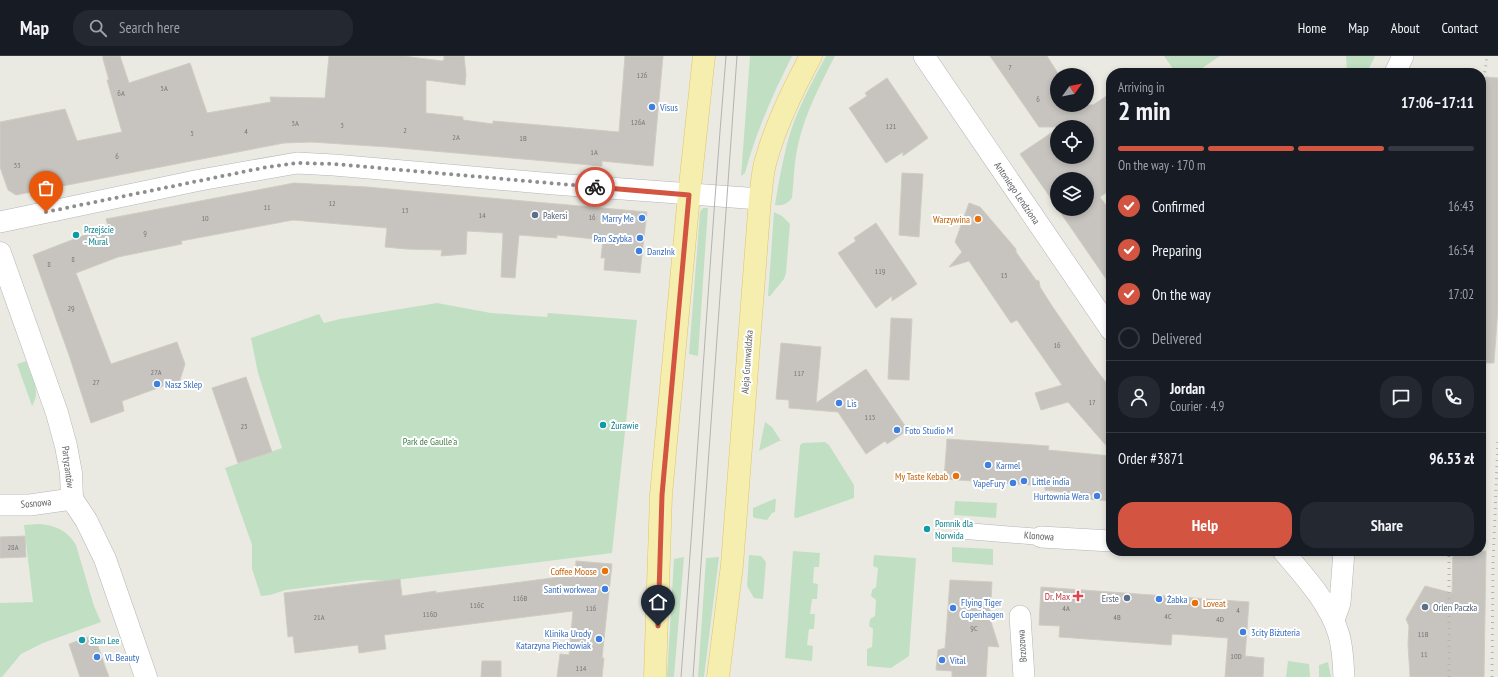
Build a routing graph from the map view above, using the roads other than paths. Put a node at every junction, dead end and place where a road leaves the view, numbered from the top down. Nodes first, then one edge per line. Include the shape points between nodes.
1 (704, 56) edge
2 (811, 56) edge
3 (924, 56) edge
4 (1403, 56) edge
5 (1397, 68) edge
6 (689, 195) junction
7 (760, 199) junction
8 (0, 222) edge
9 (0, 253) edge
10 (1106, 323) edge
11 (72, 499) junction
12 (0, 505) edge
13 (966, 531) dead end
14 (1041, 537) joint
15 (1106, 541) edge
16 (1287, 556) edge
17 (1344, 556) edge
18 (1020, 616) dead end
19 (1334, 620) junction
20 (146, 677) edge
21 (655, 677) edge
22 (718, 677) edge
23 (1024, 677) edge
24 (1344, 677) edge

1 - 6 main road
2 - 7 main road, Aleja Grunwaldzka via 796,83 774,135 766,161
3 - 10 street, Antoniego Lendziona
4 - 5 street
6 - 7 street
6 - 8 street via 334,164 297,163 200,180
6 - 21 main road via 662,495
7 - 22 main road, Aleja Grunwaldzka via 732,565
9 - 11 street, Partyzantów via 57,413 71,473
11 - 12 street, Sosnowa via 30,505
11 - 20 street, Partyzantów via 86,520 105,559
13 - 14 street, Klonowa
14 - 15 street, Klonowa
16 - 19 street
17 - 19 street via 1340,603
18 - 23 street, Brzozowa
19 - 24 street via 1342,650

